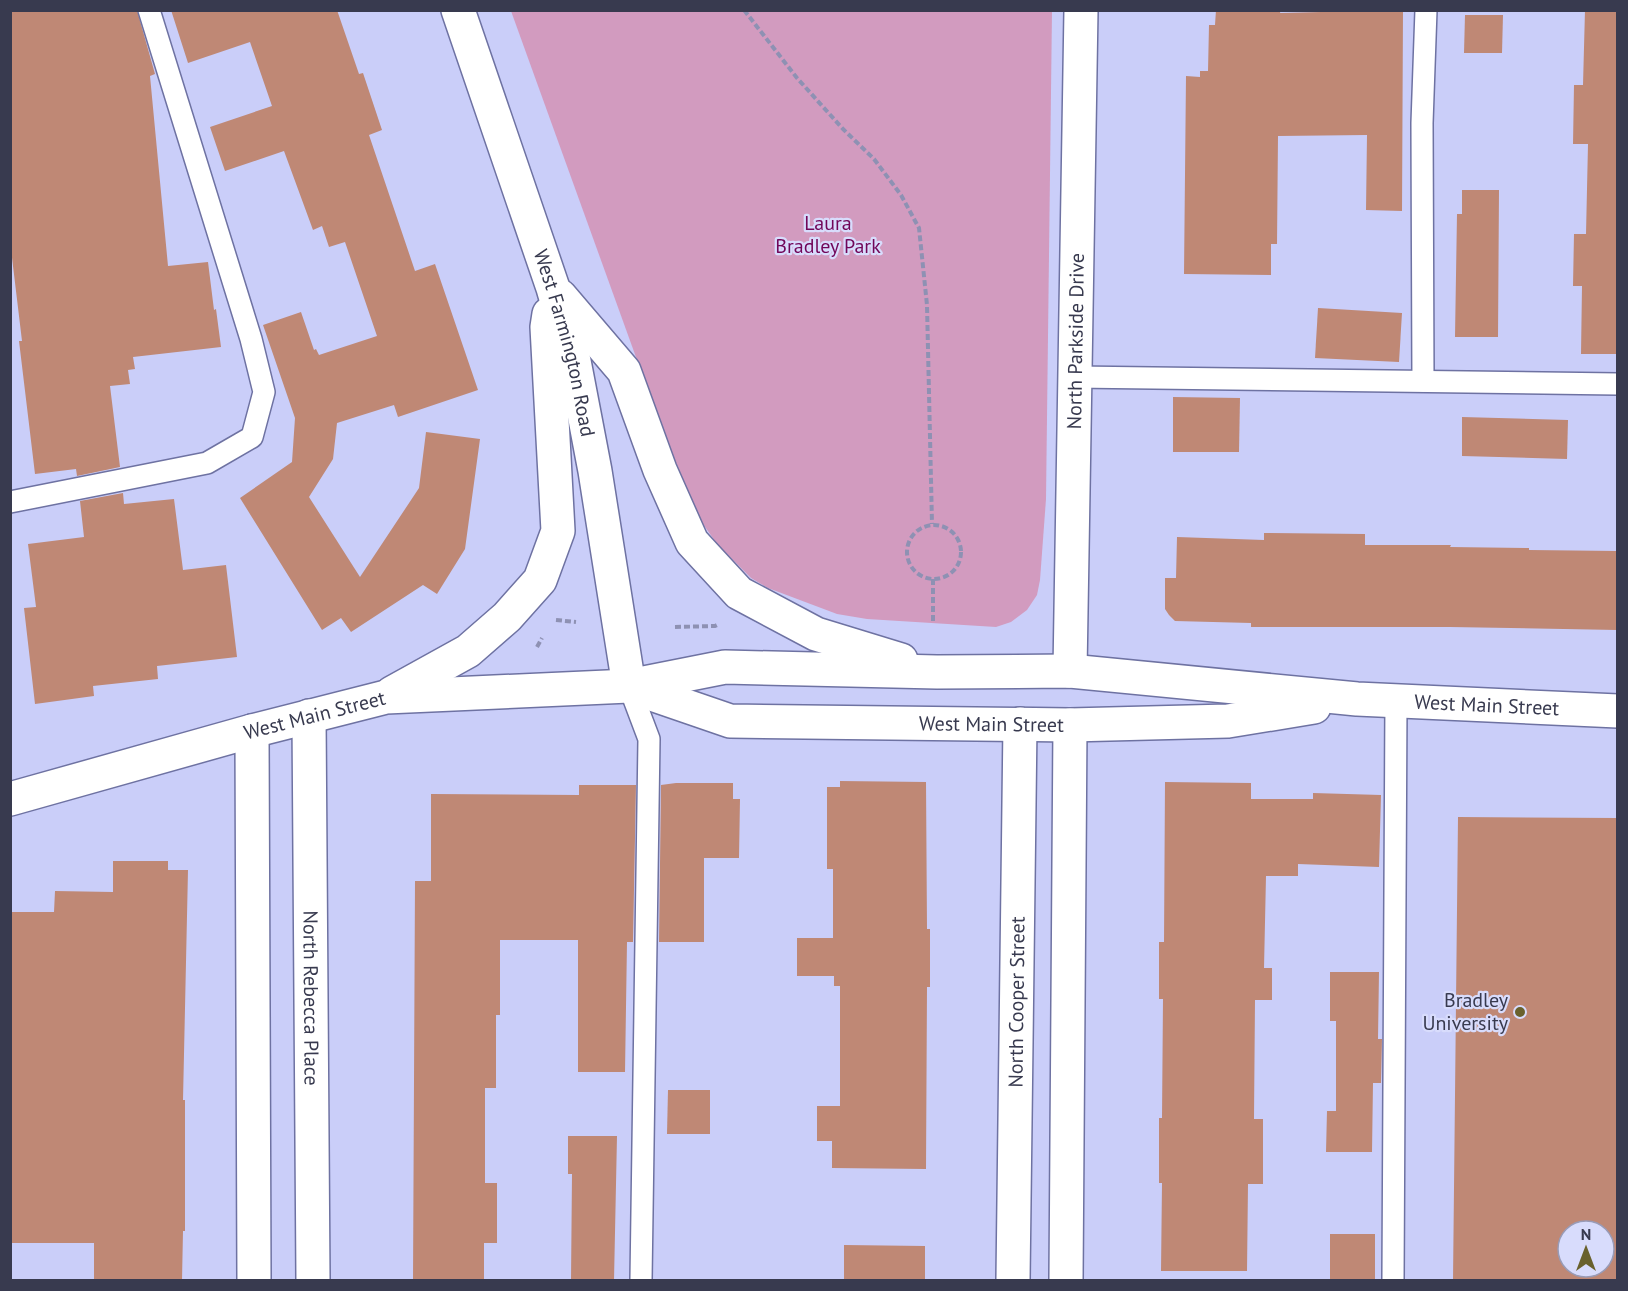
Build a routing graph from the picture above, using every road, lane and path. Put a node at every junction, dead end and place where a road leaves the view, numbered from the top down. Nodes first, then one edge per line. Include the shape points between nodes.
1 (149, 10) edge
2 (458, 10) edge
3 (744, 10) edge
4 (1081, 10) edge
5 (1426, 10) edge
6 (553, 288) junction
7 (1074, 377) junction
8 (1423, 381) junction
9 (1617, 384) edge
10 (10, 502) edge
11 (932, 524) junction
12 (933, 579) junction
13 (553, 620) dead end
14 (576, 622) dead end
15 (933, 622) dead end
16 (715, 626) dead end
17 (675, 627) dead end
18 (1070, 671) junction
19 (937, 672) junction
20 (629, 687) junction
21 (386, 697) junction
22 (1357, 699) junction
23 (1396, 700) junction
24 (1617, 711) edge
25 (309, 716) junction
26 (1020, 724) junction
27 (1070, 725) junction
28 (252, 731) junction
29 (10, 799) edge
30 (254, 1281) edge
31 (313, 1281) edge
32 (641, 1281) edge
33 (1013, 1281) edge
34 (1066, 1281) edge
35 (1393, 1281) edge

1 - 10 lane via 254,350 264,392 252,437 207,462
2 - 6 main road, West Farmington Road
3 - 11 path via 797,78 874,159 919,228 927,304
4 - 7 main road, North Parkside Drive
5 - 8 lane via 1422,123
6 - 19 main road via 624,371 660,470 692,542 739,593 816,634
6 - 20 main road, West Farmington Road via 583,405
6 - 21 main road via 548,327 558,531 540,580 507,617 468,651
7 - 8 lane
7 - 18 main road, North Parkside Drive
8 - 9 lane
11 - 12 path via 911,538 907,556 916,572
11 - 12 path via 951,531 962,552 956,569
12 - 15 path
13 - 14 path
16 - 17 path
18 - 19 main road, West Main Street
18 - 22 main road, West Main Street
19 - 20 main road, West Main Street via 725,667
20 - 21 main road, West Main Street
20 - 26 main road, West Main Street via 730,720
20 - 32 lane via 648,739
21 - 25 main road, West Main Street
22 - 23 main road, West Main Street
22 - 27 main road, West Main Street via 1228,721
23 - 24 main road, West Main Street
23 - 35 lane
25 - 28 main road, West Main Street
25 - 31 main road, North Rebecca Place
26 - 27 main road, West Main Street
26 - 33 main road, North Cooper Street
27 - 34 main road
28 - 29 main road, West Main Street
28 - 30 main road

